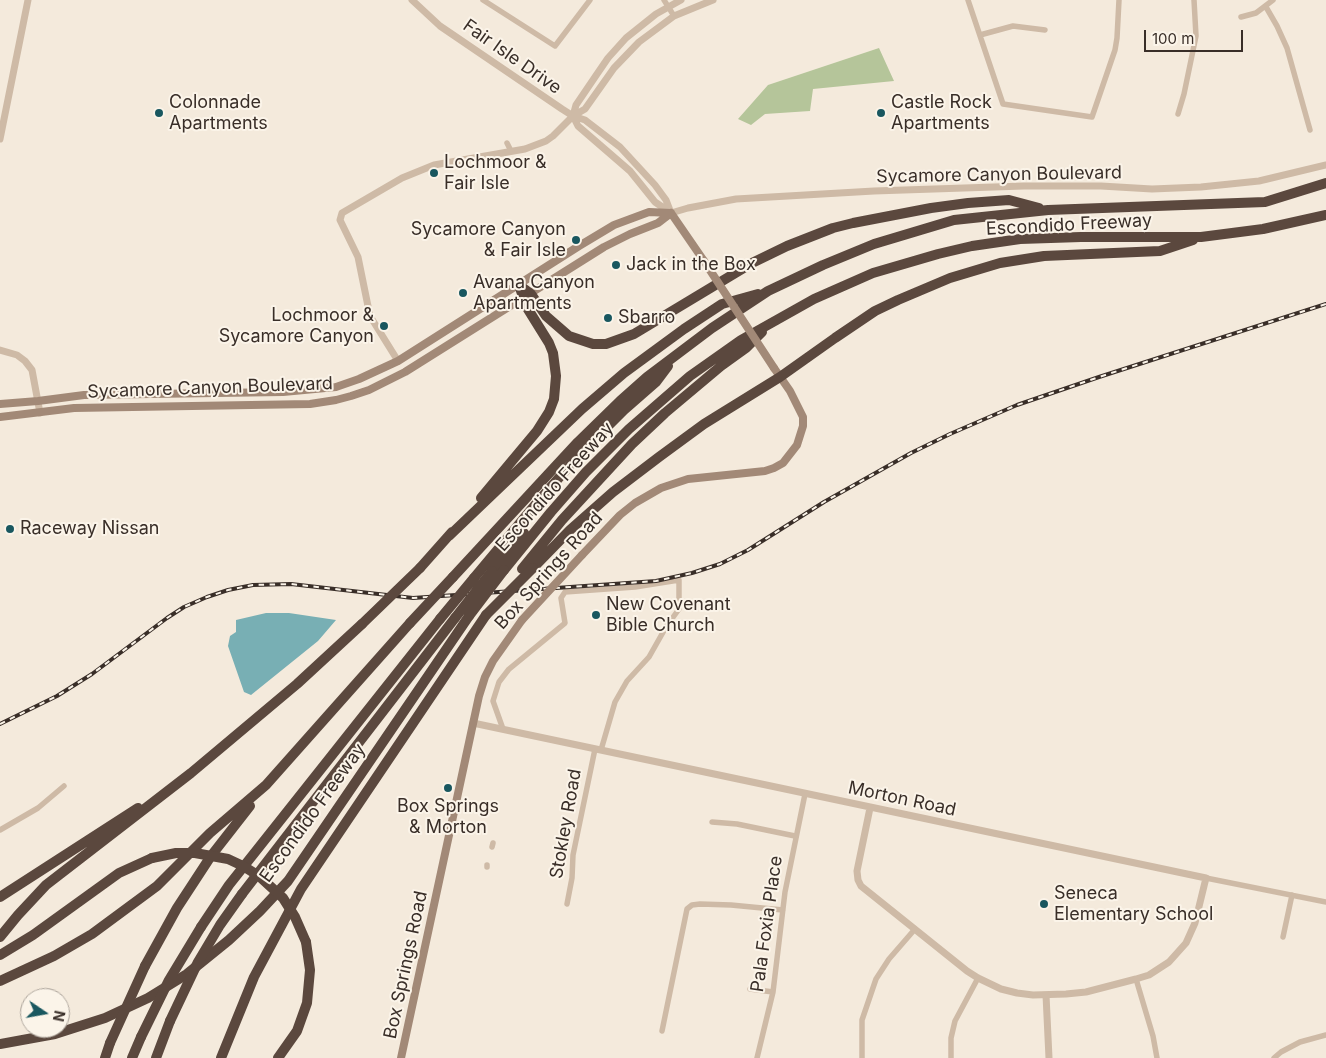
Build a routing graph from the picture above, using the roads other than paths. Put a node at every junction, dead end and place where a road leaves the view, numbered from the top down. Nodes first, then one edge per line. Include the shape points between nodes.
1 (28, 0) edge
2 (412, 0) edge
3 (483, 0) edge
4 (590, 0) edge
5 (664, 0) edge
6 (681, 0) edge
7 (712, 0) edge
8 (968, 0) edge
9 (1119, 0) edge
10 (1194, 0) edge
11 (1273, 0) edge
12 (1266, 6) junction
13 (668, 7) junction
14 (674, 16) junction
15 (1241, 17) dead end
16 (1045, 30) dead end
17 (980, 35) junction
18 (1178, 114) dead end
19 (573, 116) junction
20 (1310, 130) dead end
21 (0, 139) edge
22 (507, 144) dead end
23 (511, 151) junction
24 (1326, 165) edge
25 (1326, 183) edge
26 (1048, 210) junction
27 (671, 213) junction
28 (1326, 215) edge
29 (1201, 237) junction
30 (518, 285) junction
31 (768, 291) junction
32 (527, 296) junction
33 (814, 299) junction
34 (772, 323) junction
35 (0, 350) edge
36 (676, 355) junction
37 (398, 361) junction
38 (777, 373) junction
39 (38, 401) junction
40 (0, 404) edge
41 (40, 413) junction
42 (0, 417) edge
43 (449, 536) junction
44 (527, 568) junction
45 (473, 723) junction
46 (502, 729) junction
47 (598, 749) junction
48 (192, 773) junction
49 (266, 785) junction
50 (64, 786) dead end
51 (804, 794) junction
52 (870, 808) junction
53 (712, 822) dead end
54 (0, 830) edge
55 (795, 836) junction
56 (1206, 878) junction
57 (1292, 895) junction
58 (0, 897) edge
59 (1326, 902) edge
60 (567, 904) dead end
61 (783, 910) junction
62 (915, 929) junction
63 (0, 937) edge
64 (1283, 938) dead end
65 (0, 956) edge
66 (978, 978) junction
67 (1136, 979) junction
68 (0, 981) edge
69 (750, 989) dead end
70 (773, 992) junction
71 (1046, 995) junction
72 (662, 1030) dead end
73 (1326, 1035) edge
74 (0, 1044) edge
75 (105, 1058) edge
76 (132, 1058) edge
77 (156, 1058) edge
78 (221, 1058) edge
79 (278, 1058) edge
80 (402, 1058) edge
81 (757, 1058) edge
82 (862, 1058) edge
83 (951, 1058) edge
84 (1049, 1058) edge
85 (1157, 1058) edge
86 (1274, 1058) edge

1 - 21 street
2 - 19 street, Fair Isle Drive via 440,26
3 - 4 street via 555,46
5 - 13 street
6 - 13 street
7 - 14 street
8 - 17 street
9 - 17 street via 1115,50 1092,117 1003,104
10 - 18 street via 1196,36
11 - 12 street
12 - 15 street
12 - 20 street via 1287,48
13 - 14 street
13 - 19 street via 637,28 608,58 576,105
14 - 19 street via 628,51 584,109
16 - 17 street via 1014,26
19 - 23 street via 546,141
19 - 27 street, Fair Isle Drive via 578,126 630,171 655,202
19 - 27 street, Fair Isle Drive via 585,120 620,148 655,185
22 - 23 street
23 - 37 street via 434,165 402,178 342,213 340,220 358,257 370,316
24 - 27 street, Sycamore Canyon Boulevard via 1258,181 1201,187 1034,186 883,191 736,200
25 - 26 highway, Escondido Freeway via 1265,202
26 - 31 highway, Escondido Freeway via 954,220 874,244
26 - 32 highway via 1009,200 968,203 833,228 752,263 634,334 606,344 593,344 570,336
27 - 30 main road, Sycamore Canyon Boulevard via 649,212 614,226
27 - 32 main road, Sycamore Canyon Boulevard via 658,223 604,247
27 - 38 main road, Fair Isle Drive, bridge
28 - 29 highway, Escondido Freeway via 1263,229
29 - 33 highway, Escondido Freeway via 1055,238 972,246 882,270
29 - 38 highway via 1160,251 1022,258 950,278 875,311
30 - 32 highway
30 - 37 main road, Sycamore Canyon Boulevard
31 - 36 highway, Escondido Freeway
31 - 43 highway via 722,304 624,373
32 - 41 main road, Sycamore Canyon Boulevard via 405,372 370,390 336,400 310,404 74,408
32 - 43 highway via 526,306 553,353 554,399 537,431
33 - 34 highway, Escondido Freeway
33 - 77 highway, bridge via 786,310 700,363 646,406 574,476 492,571 242,894 198,962
34 - 44 highway via 632,444 562,520
34 - 74 highway, Escondido Freeway, bridge via 741,340 690,376 586,472 469,616 288,881 229,940 187,974 106,1018 54,1034
35 - 39 street via 17,355 28,364
36 - 49 highway, Escondido Freeway, bridge via 620,401 578,442
36 - 76 highway, bridge via 656,382 624,410 553,484 440,619 229,885 169,980
37 - 39 main road, Sycamore Canyon Boulevard via 336,387 306,391 84,395
38 - 44 highway via 613,492
38 - 45 main road, Box Springs Road, bridge via 802,417 797,445 783,463 765,471 688,479 662,488 620,515 522,620 497,654 481,690
39 - 40 main road, Sycamore Canyon Boulevard
39 - 41 street
41 - 42 main road, Sycamore Canyon Boulevard
43 - 48 highway, bridge via 420,568 297,684
44 - 78 highway, bridge via 486,615 301,889 254,977
45 - 46 street, Morton Road
45 - 80 main road, Box Springs Road
46 - 47 street, Morton Road
46 - 47 street, Stokley Road via 493,701 499,682 509,669 565,624 561,598 565,592 627,588 679,580 679,609 649,657 614,702
47 - 51 street, Morton Road
47 - 60 street, Stokley Road via 573,855
48 - 58 highway
48 - 63 highway via 39,892
49 - 68 highway, Escondido Freeway via 130,908 54,956
49 - 75 highway, bridge via 211,856 177,908 145,966
50 - 54 street via 38,808
51 - 52 street, Morton Road
51 - 55 street, Pala Foxia Place
52 - 56 street, Morton Road
52 - 62 street via 858,880
53 - 55 street
55 - 61 street, Pala Foxia Place
56 - 57 street, Morton Road
56 - 67 street via 1195,923 1186,943 1170,962
57 - 59 street, Morton Road
57 - 64 street
61 - 70 street, Pala Foxia Place
61 - 72 street via 700,904 687,909
62 - 66 street
62 - 82 street via 876,979 862,1020
65 - 79 highway, bridge via 118,873 152,858 195,853 228,859 259,876 283,898 296,917 306,942 310,970 307,1003 296,1031
66 - 71 street via 1017,993
66 - 83 street via 954,1021
67 - 71 street via 1086,992
67 - 85 street
69 - 70 street
70 - 81 street, Pala Foxia Place
71 - 84 street
73 - 86 street via 1300,1042

